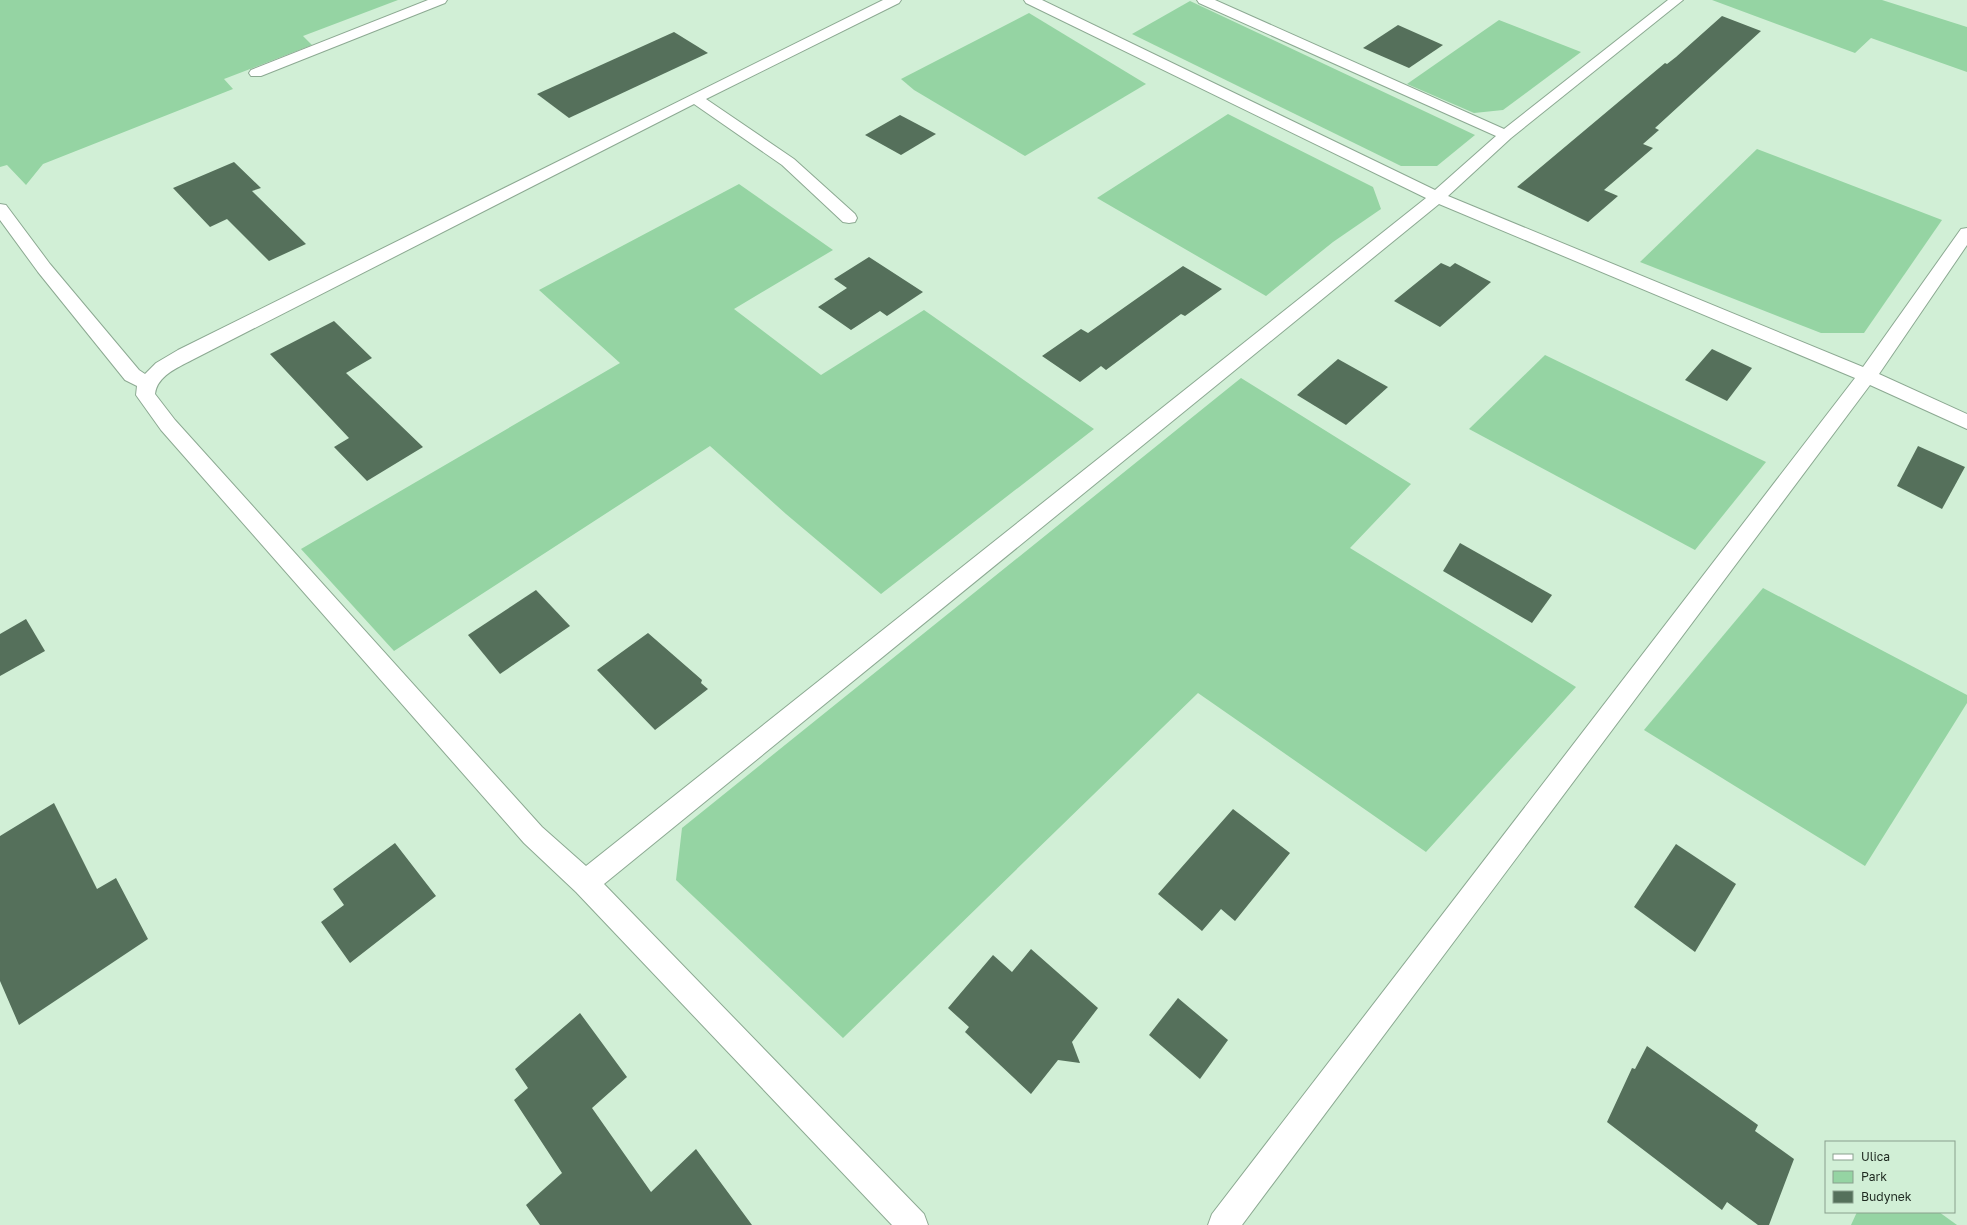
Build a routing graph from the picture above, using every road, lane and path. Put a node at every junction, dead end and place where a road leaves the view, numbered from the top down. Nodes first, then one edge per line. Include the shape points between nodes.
1 (440, 0) edge
2 (894, 0) edge
3 (1031, 0) edge
4 (1204, 0) edge
5 (1676, 0) edge
6 (256, 73) dead end
7 (695, 98) junction
8 (1506, 135) junction
9 (1437, 197) junction
10 (0, 210) edge
11 (849, 218) dead end
12 (1967, 233) edge
13 (1867, 376) junction
14 (147, 383) junction
15 (1967, 422) edge
16 (585, 883) junction
17 (913, 1225) edge
18 (1223, 1225) edge

1 - 6 street
2 - 7 street
3 - 9 street
4 - 8 street
5 - 8 street
7 - 11 street via 788,162
7 - 14 street via 185,355 163,368
8 - 9 street
9 - 13 street
9 - 16 street
10 - 14 street via 132,375
12 - 13 street
13 - 15 street
13 - 18 street
14 - 16 street via 145,395 168,425 532,835
16 - 17 street

